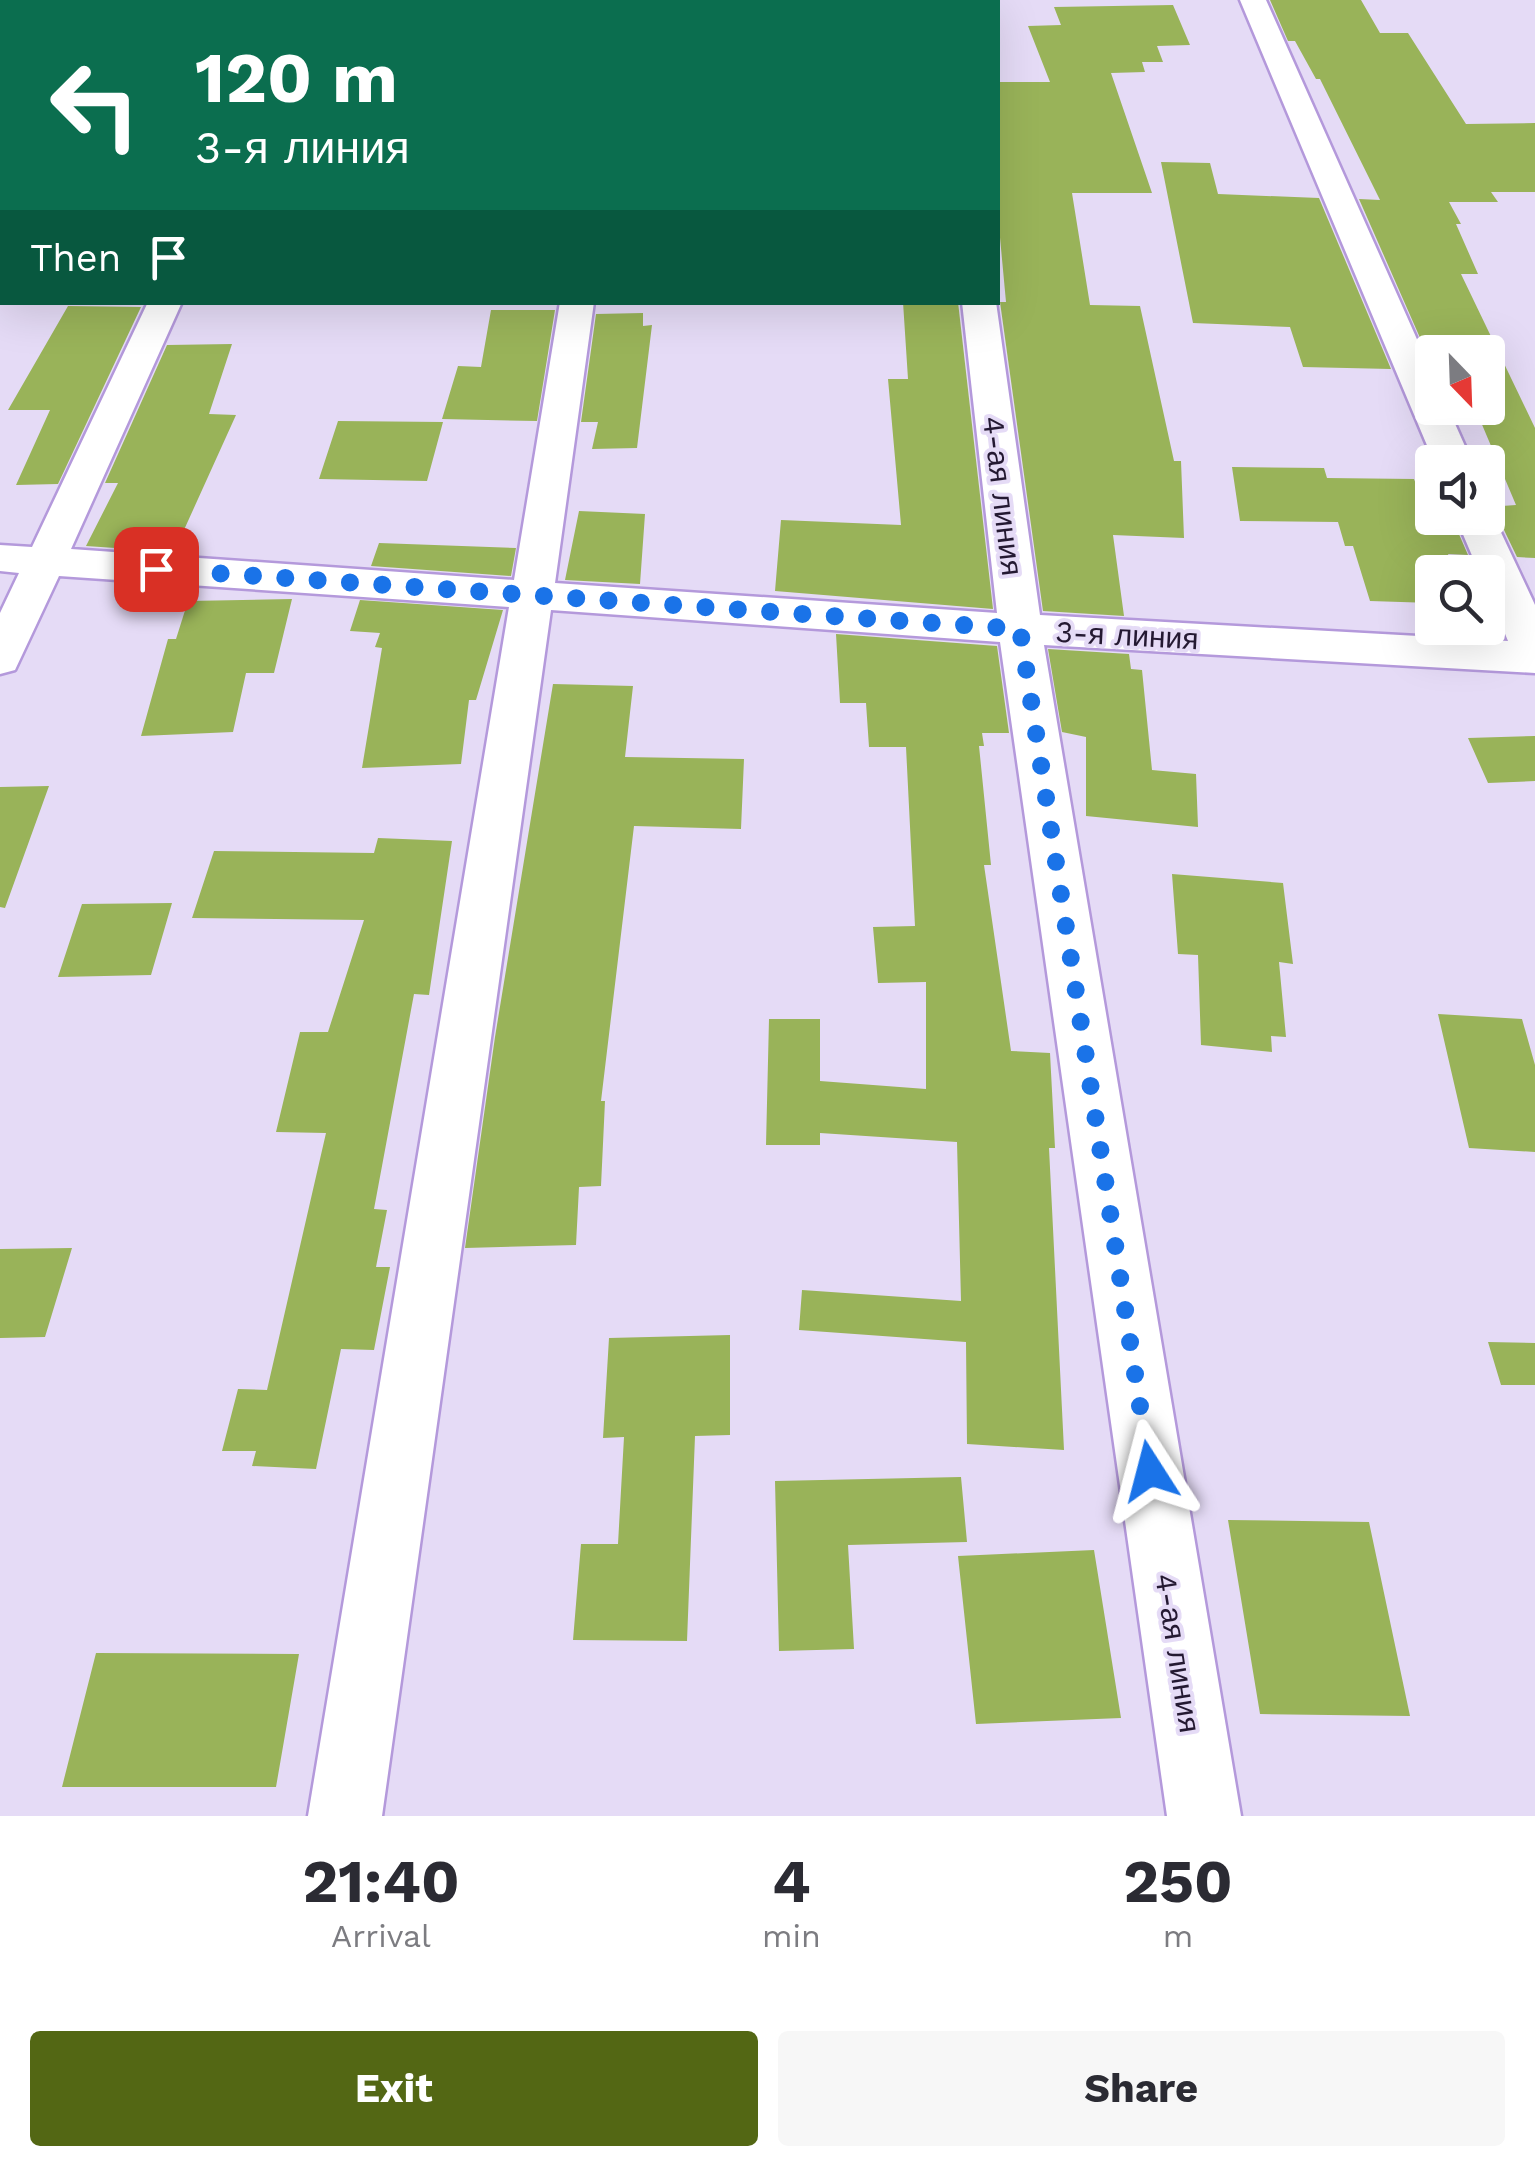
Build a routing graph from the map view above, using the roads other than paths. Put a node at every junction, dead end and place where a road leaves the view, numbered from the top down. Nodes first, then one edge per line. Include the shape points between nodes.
1 (1253, 0) edge
2 (164, 305) edge
3 (577, 305) edge
4 (978, 305) edge
5 (1446, 445) edge
6 (1483, 535) edge
7 (0, 558) edge
8 (44, 561) junction
9 (530, 595) junction
10 (1020, 629) junction
11 (1535, 656) edge
12 (0, 659) edge
13 (344, 1816) edge
14 (1204, 1816) edge

1 - 5 street
2 - 8 street
3 - 9 street
4 - 10 street, 4-ая линия
6 - 11 street
7 - 8 street, 3-я линия
8 - 9 street, 3-я линия
8 - 12 street
9 - 10 street, 3-я линия
9 - 13 street
10 - 11 street, 3-я линия
10 - 14 street, 4-ая линия

